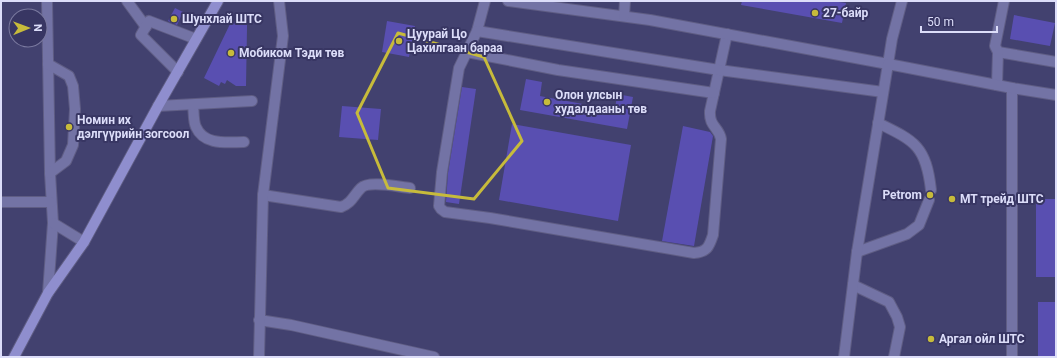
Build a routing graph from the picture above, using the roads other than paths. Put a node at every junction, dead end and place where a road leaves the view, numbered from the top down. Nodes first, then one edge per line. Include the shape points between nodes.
1 (47, 1) edge
2 (127, 1) edge
3 (218, 1) edge
4 (279, 1) edge
5 (485, 1) edge
6 (508, 1) edge
7 (625, 1) edge
8 (902, 1) edge
9 (1004, 1) edge
10 (624, 16) junction
11 (146, 27) junction
12 (477, 31) junction
13 (727, 34) junction
14 (196, 39) junction
15 (467, 52) junction
16 (998, 52) junction
17 (1056, 62) edge
18 (48, 64) junction
19 (888, 64) junction
20 (719, 70) junction
21 (178, 72) junction
22 (996, 85) junction
23 (1012, 88) junction
24 (883, 92) junction
25 (714, 93) junction
26 (1056, 95) edge
27 (252, 101) dead end
28 (193, 105) junction
29 (158, 106) junction
30 (878, 123) junction
31 (244, 142) dead end
32 (50, 174) junction
33 (410, 188) dead end
34 (263, 195) junction
35 (1, 202) edge
36 (51, 202) junction
37 (53, 223) junction
38 (84, 242) junction
39 (857, 252) junction
40 (853, 285) junction
41 (48, 293) junction
42 (259, 320) junction
43 (14, 357) edge
44 (259, 357) edge
45 (434, 357) edge
46 (844, 357) edge
47 (894, 357) edge
48 (1012, 357) edge

1 - 18 street
2 - 11 street
3 - 14 main road
4 - 34 street via 283,36
5 - 12 street
6 - 10 street
7 - 10 street
8 - 19 street
9 - 16 street via 995,46
10 - 13 street
11 - 14 street via 149,21
11 - 21 street via 141,35
12 - 15 street
12 - 20 street
13 - 19 street
13 - 20 street
14 - 21 main road
15 - 25 street via 558,70
15 - 25 street via 459,68 438,206 441,209 445,212 694,254 702,253 709,247 713,235 721,139 709,117
16 - 17 street
16 - 22 street
18 - 32 street
18 - 32 street via 68,76 73,86 75,109 74,145 66,161
19 - 22 street
19 - 24 street
20 - 24 street
20 - 25 street
21 - 29 main road
22 - 23 street
23 - 26 street
23 - 48 street
24 - 30 street
27 - 28 street
28 - 29 street
28 - 31 street via 196,127 205,138 215,142
29 - 38 main road
30 - 39 street
30 - 39 street via 905,136 922,152 929,170 930,195 919,225 907,234
32 - 36 street
33 - 34 street via 373,184 365,186 350,203 341,207
34 - 42 street
35 - 36 street
36 - 37 street
37 - 38 street
37 - 41 street
38 - 41 main road
39 - 40 street
40 - 46 street
40 - 47 street via 889,302 897,316 900,327
41 - 43 main road
42 - 44 street
42 - 45 street

